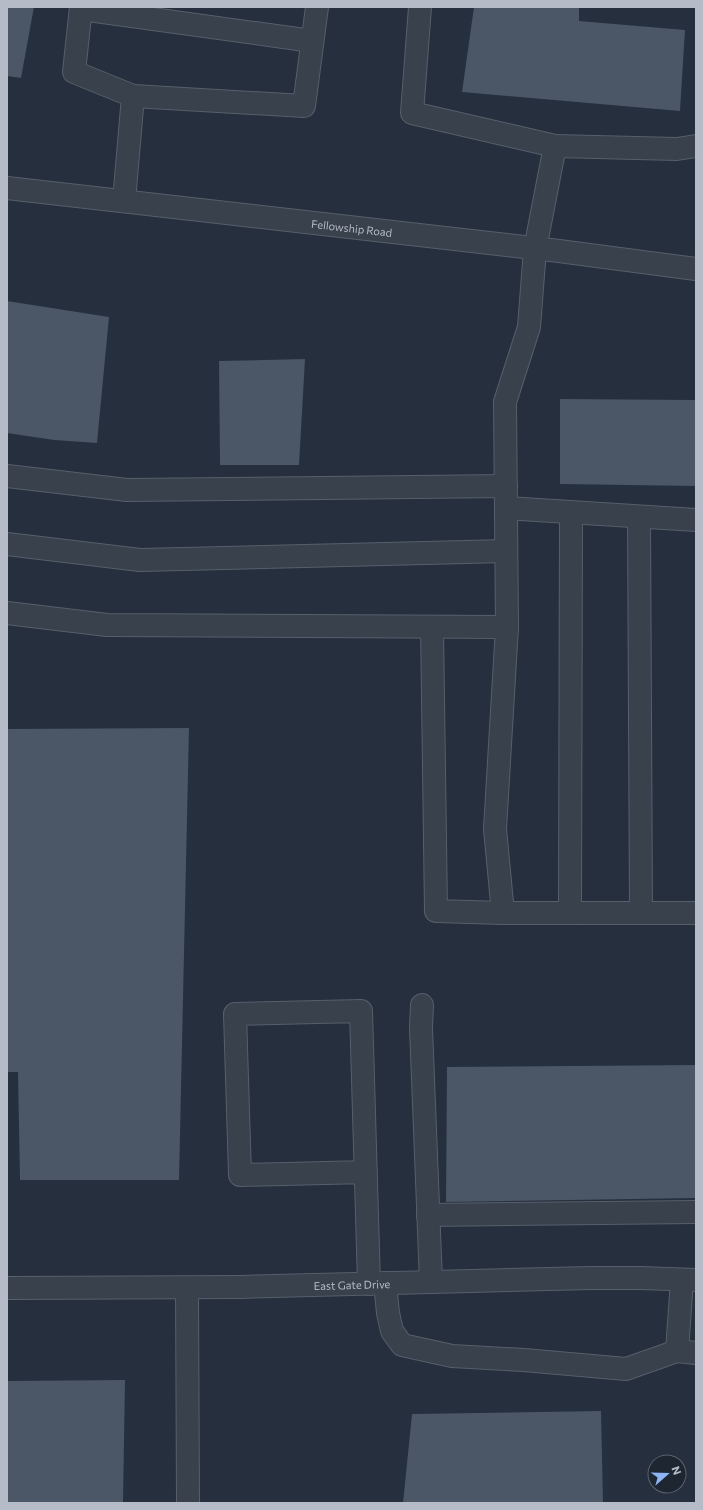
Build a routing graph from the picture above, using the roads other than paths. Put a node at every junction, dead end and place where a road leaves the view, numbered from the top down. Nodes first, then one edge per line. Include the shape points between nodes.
1 (317, 7) edge
2 (420, 7) edge
3 (81, 8) edge
4 (312, 41) junction
5 (133, 96) junction
6 (555, 146) junction
7 (696, 146) edge
8 (7, 188) edge
9 (124, 202) junction
10 (535, 249) junction
11 (696, 269) edge
12 (7, 476) edge
13 (506, 486) junction
14 (506, 508) junction
15 (571, 512) junction
16 (639, 517) junction
17 (696, 520) edge
18 (7, 544) edge
19 (506, 552) junction
20 (7, 613) edge
21 (432, 627) junction
22 (507, 627) junction
23 (503, 913) junction
24 (570, 913) junction
25 (641, 913) junction
26 (696, 913) edge
27 (422, 1004) dead end
28 (366, 1172) junction
29 (696, 1212) edge
30 (428, 1215) junction
31 (689, 1280) edge
32 (431, 1282) junction
33 (377, 1284) junction
34 (7, 1288) edge
35 (187, 1288) junction
36 (686, 1352) edge
37 (188, 1503) edge

1 - 4 street
2 - 6 street via 412,113
3 - 4 street
3 - 5 street via 74,72
4 - 5 street via 304,106
5 - 9 street
6 - 7 street via 677,149
6 - 10 street
8 - 9 street, Fellowship Road
9 - 10 street, Fellowship Road
10 - 11 street, Fellowship Road
10 - 13 street via 529,327 505,402
12 - 13 street via 127,490
13 - 14 street
14 - 15 street
14 - 19 street
15 - 16 street
15 - 24 street
16 - 17 street
16 - 25 street
18 - 19 street via 140,560
19 - 22 street
20 - 21 street via 107,625
21 - 22 street
21 - 23 street via 436,911
22 - 23 street via 495,829
23 - 24 street
24 - 25 street
25 - 26 street
27 - 30 street
28 - 28 street via 361,1011 236,1014 240,1175
28 - 33 street
29 - 30 street
30 - 32 street
31 - 32 street, East Gate Drive via 590,1278
31 - 36 street
32 - 33 street, East Gate Drive
33 - 35 street, East Gate Drive
33 - 36 street via 392,1331 402,1345 452,1356 626,1369
34 - 35 street, East Gate Drive
35 - 37 street

